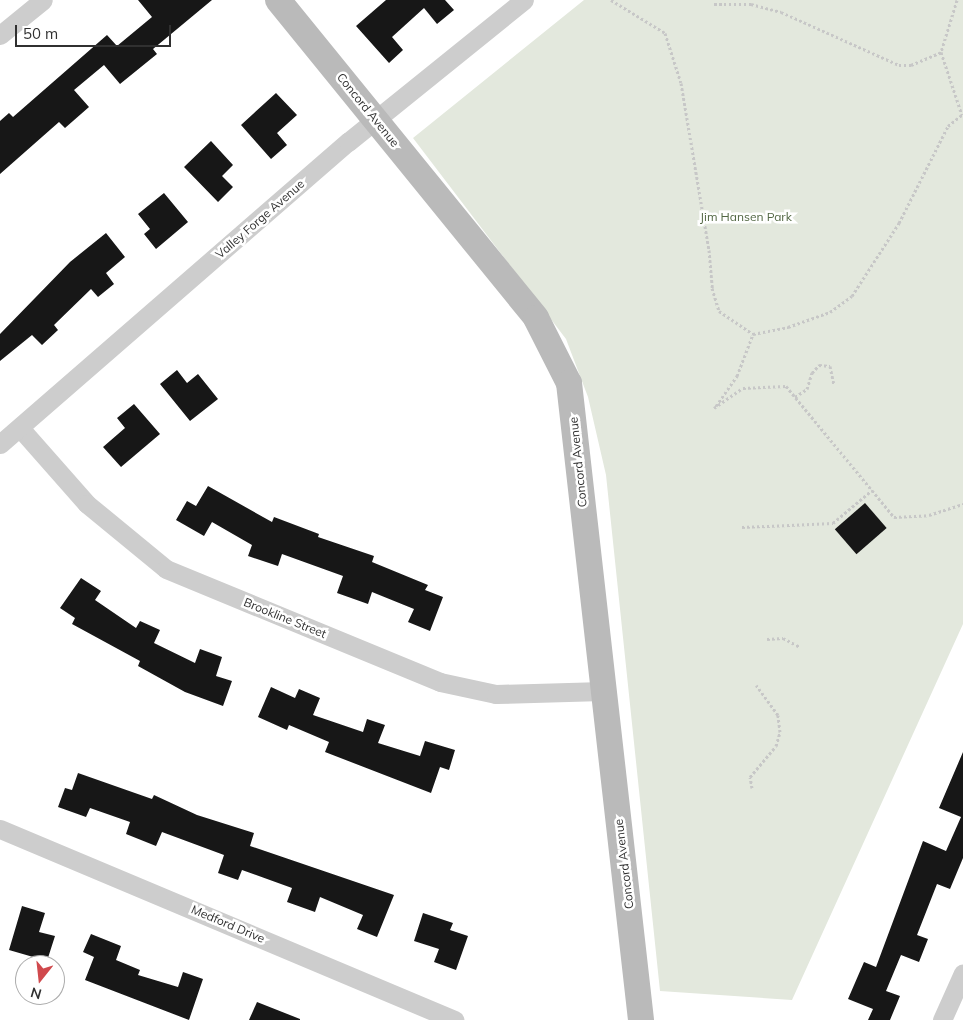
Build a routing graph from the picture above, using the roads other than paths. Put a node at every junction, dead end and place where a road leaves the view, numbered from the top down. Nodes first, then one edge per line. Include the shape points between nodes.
1 (43, 0) edge
2 (278, 0) edge
3 (524, 0) edge
4 (0, 35) edge
5 (376, 119) junction
6 (20, 428) junction
7 (0, 444) edge
8 (604, 691) junction
9 (0, 829) edge
10 (963, 974) edge
11 (455, 1020) edge
12 (641, 1020) edge
13 (942, 1020) edge

1 - 4 street
2 - 5 street, Concord Avenue
3 - 5 street, Valley Forge Avenue
5 - 6 street, Valley Forge Avenue
5 - 8 street, Concord Avenue via 536,318 569,383
6 - 7 street, Valley Forge Avenue
6 - 8 street, Brookline Street via 87,504 166,570 440,682 496,694
8 - 12 street, Concord Avenue
9 - 11 street, Medford Drive
10 - 13 street

